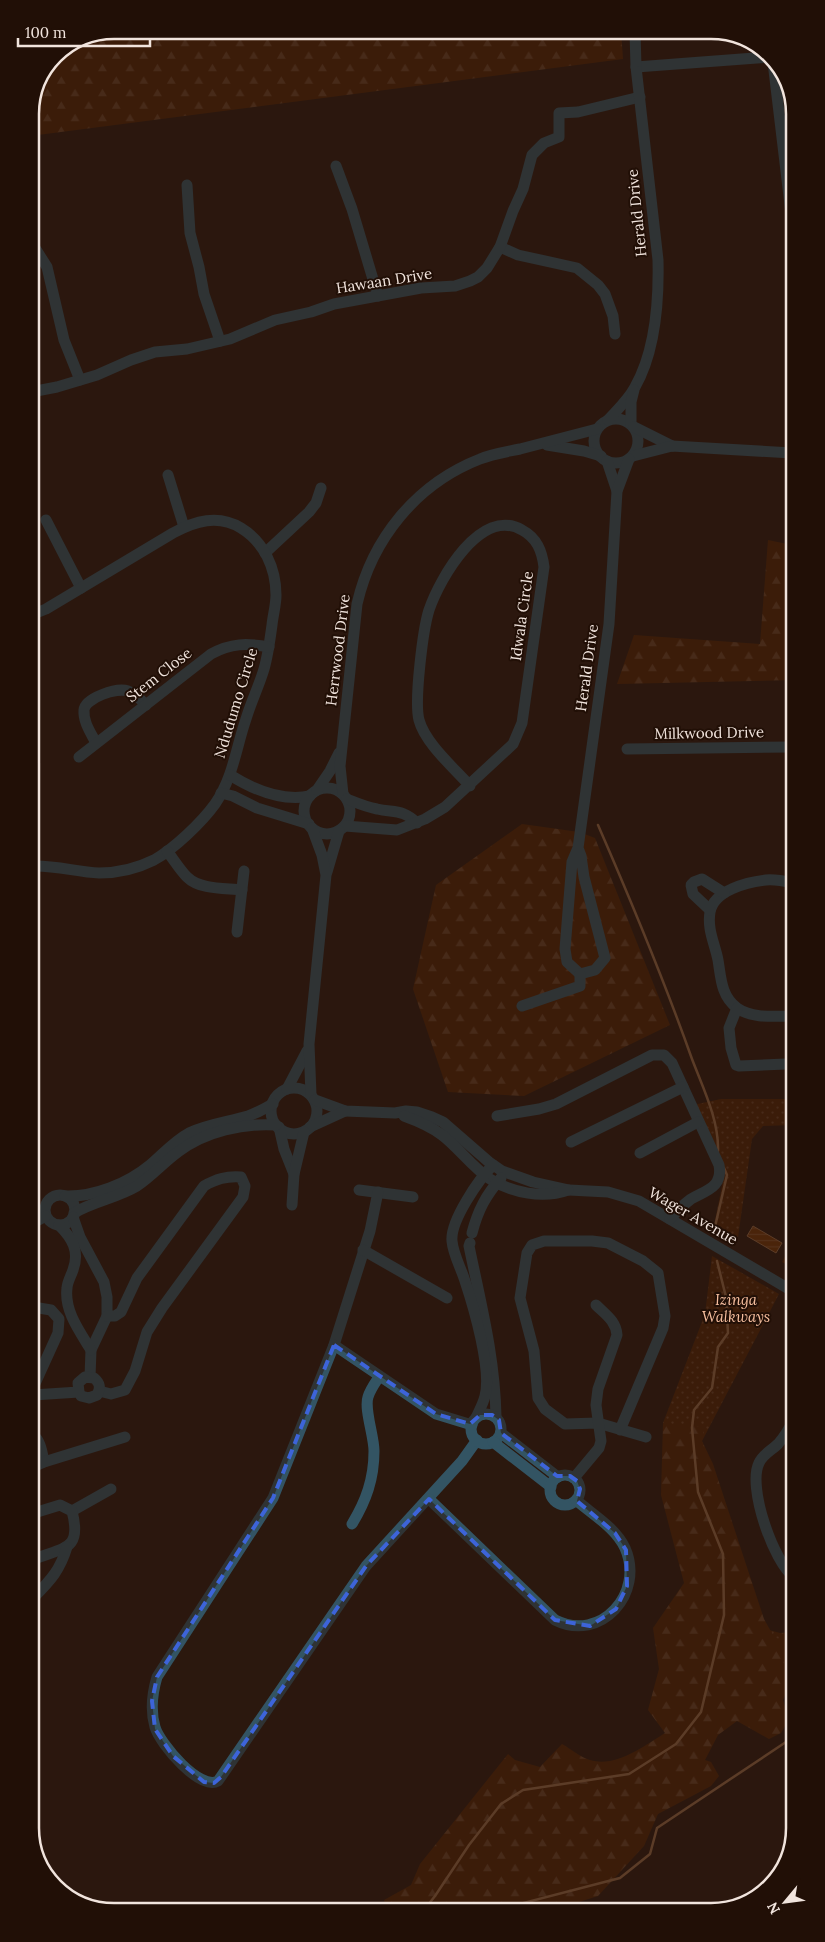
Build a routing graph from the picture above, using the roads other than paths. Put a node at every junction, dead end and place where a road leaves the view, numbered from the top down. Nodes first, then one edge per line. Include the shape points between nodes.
1 (634, 39) edge
2 (761, 58) edge
3 (636, 68) junction
4 (774, 72) edge
5 (640, 97) junction
6 (336, 166) dead end
7 (786, 171) edge
8 (187, 185) dead end
9 (500, 247) junction
10 (39, 254) edge
11 (378, 296) junction
12 (615, 334) dead end
13 (220, 341) junction
14 (80, 380) junction
15 (634, 388) junction
16 (39, 390) edge
17 (608, 420) junction
18 (632, 425) junction
19 (597, 429) junction
20 (538, 444) junction
21 (672, 446) junction
22 (786, 453) edge
23 (631, 458) junction
24 (604, 459) junction
25 (168, 475) dead end
26 (321, 488) dead end
27 (617, 492) junction
28 (46, 520) dead end
29 (184, 527) junction
30 (265, 553) junction
31 (80, 588) junction
32 (39, 611) edge
33 (269, 647) junction
34 (146, 705) junction
35 (96, 743) junction
36 (342, 747) junction
37 (786, 747) edge
38 (627, 749) dead end
39 (79, 757) dead end
40 (230, 775) junction
41 (470, 786) junction
42 (221, 793) junction
43 (314, 793) junction
44 (345, 796) junction
45 (417, 823) junction
46 (310, 826) junction
47 (342, 828) junction
48 (578, 848) junction
49 (167, 851) junction
50 (39, 866) edge
51 (244, 871) dead end
52 (326, 875) junction
53 (786, 882) edge
54 (242, 890) junction
55 (724, 893) junction
56 (710, 910) junction
57 (237, 932) dead end
58 (580, 974) junction
59 (522, 1006) dead end
60 (737, 1008) junction
61 (786, 1016) edge
62 (309, 1044) junction
63 (786, 1064) dead end
64 (682, 1087) junction
65 (287, 1089) junction
66 (313, 1098) junction
67 (273, 1104) junction
68 (345, 1111) junction
69 (395, 1113) junction
70 (497, 1116) dead end
71 (698, 1122) junction
72 (278, 1126) junction
73 (307, 1129) junction
74 (571, 1142) dead end
75 (640, 1153) dead end
76 (492, 1165) junction
77 (505, 1172) junction
78 (294, 1174) junction
79 (484, 1174) junction
80 (497, 1182) junction
81 (359, 1190) dead end
82 (569, 1190) junction
83 (378, 1192) junction
84 (64, 1196) junction
85 (413, 1197) dead end
86 (292, 1205) dead end
87 (73, 1215) junction
88 (46, 1216) junction
89 (670, 1219) junction
90 (39, 1220) edge
91 (59, 1225) junction
92 (364, 1250) junction
93 (786, 1287) edge
94 (447, 1298) dead end
95 (596, 1305) dead end
96 (39, 1308) edge
97 (107, 1316) junction
98 (334, 1345) junction
99 (91, 1350) junction
100 (39, 1375) edge
101 (90, 1376) junction
102 (379, 1377) junction
103 (99, 1391) junction
104 (79, 1392) junction
105 (39, 1395) edge
106 (496, 1417) junction
107 (474, 1421) junction
108 (598, 1424) junction
109 (620, 1430) junction
110 (786, 1432) edge
111 (501, 1433) junction
112 (126, 1437) dead end
113 (646, 1437) dead end
114 (477, 1440) junction
115 (39, 1442) edge
116 (493, 1442) junction
117 (44, 1462) junction
118 (39, 1464) edge
119 (558, 1477) junction
120 (574, 1478) junction
121 (551, 1487) junction
122 (111, 1489) dead end
123 (429, 1499) junction
124 (576, 1500) junction
125 (39, 1511) edge
126 (72, 1511) junction
127 (352, 1524) dead end
128 (67, 1547) junction
129 (39, 1557) edge
130 (786, 1569) edge
131 (39, 1592) edge

1 - 3 street, Herald Drive
2 - 3 street
3 - 5 street, Herald Drive
4 - 7 street
5 - 9 street, Hawaan Drive via 578,112 559,113 559,137 544,143 532,155 523,189
5 - 15 street, Herald Drive via 658,273 650,347
6 - 11 street
8 - 13 street via 190,233 204,294
9 - 11 street, Hawaan Drive via 487,268 470,281 455,286
9 - 12 street via 518,256 577,268 605,294
10 - 14 street via 47,267 64,340
11 - 13 street, Hawaan Drive via 275,320
13 - 14 street, Hawaan Drive via 155,352
14 - 16 street, Hawaan Drive
15 - 17 street, Herald Drive
15 - 18 street, Herald Drive
17 - 18 street via 620,419
17 - 19 street
18 - 21 street
18 - 23 street via 639,438
19 - 20 street, Herrwood Drive
19 - 24 street via 594,443
20 - 24 street, Herrwood Drive
20 - 36 street, Herrwood Drive via 482,459 434,484 402,513 381,542 367,570 357,604
21 - 22 street
21 - 23 street
23 - 24 street via 622,462
23 - 27 street, Herald Drive
24 - 27 street, Herald Drive
25 - 29 street
26 - 30 street via 309,512
27 - 48 street, Herald Drive via 609,624
28 - 31 street
29 - 30 street, Ndudumo Circle via 208,520 228,522 249,533
29 - 31 street, Ndudumo Circle
30 - 33 street, Ndudumo Circle via 274,577 276,595
31 - 32 street, Ndudumo Circle
33 - 34 street, Stem Close via 239,644 220,650 199,662
33 - 40 street, Ndudumo Circle
34 - 35 street, Stem Close
34 - 35 street via 133,693 121,689 89,701 85,706 85,719
35 - 39 street, Stem Close
36 - 43 street, Herrwood Drive
36 - 44 street, Herrwood Drive via 340,766
37 - 38 street, Milkwood Drive
40 - 42 street, Ndudumo Circle
40 - 43 street via 283,798
41 - 41 street, Idwala Circle via 513,744 524,711 544,567 535,539 510,525 486,530 461,554 442,581 428,612 416,699 419,721 431,742
41 - 45 street, Idwala Circle via 445,807
42 - 46 street
42 - 49 street, Ndudumo Circle via 200,821
43 - 44 street via 328,788 336,789
43 - 46 street via 305,806 304,814
44 - 45 street via 367,807 402,812
44 - 47 street via 350,813
45 - 47 street, Idwala Circle via 397,830 364,826
46 - 47 street via 325,834
46 - 52 street
47 - 52 street
48 - 58 street, Herald Drive via 572,862 565,949 567,962
48 - 58 street, Herald Drive via 605,958 595,970
49 - 50 street, Ndudumo Circle via 137,867 118,871 99,873
49 - 54 street via 188,878 196,883
51 - 54 street
52 - 62 street
53 - 55 street via 768,880
54 - 57 street
55 - 56 street
55 - 56 street via 702,878 691,885 693,894
56 - 60 street via 710,934 722,990
58 - 59 street, Herald Drive via 580,986
60 - 61 street via 758,1015
60 - 63 street via 729,1028 736,1064
62 - 65 street
62 - 66 street
64 - 70 street via 668,1058 657,1054 556,1104
64 - 71 street
64 - 74 street
65 - 66 street via 300,1088
65 - 67 street via 276,1097
66 - 68 street
66 - 73 street via 317,1114
67 - 72 street via 272,1111
67 - 84 street via 255,1114 212,1124 188,1134 125,1181 86,1195
68 - 69 street
68 - 73 street
69 - 76 street, Wager Avenue via 417,1112 443,1122
69 - 79 street, Wager Avenue via 441,1134
71 - 75 street
71 - 89 street via 721,1173 711,1188 684,1204
72 - 73 street via 291,1133
72 - 78 street
72 - 87 street via 252,1124 203,1138 178,1152 136,1186 86,1206
73 - 78 street
76 - 77 street, Wager Avenue
76 - 79 street
77 - 80 street
77 - 82 street, Wager Avenue
78 - 86 street
79 - 80 street, Wager Avenue
79 - 107 street via 455,1224 452,1240 481,1340 486,1381 485,1396
80 - 82 street, Wager Avenue via 537,1194
80 - 106 street via 488,1192 471,1238 474,1271 489,1339
81 - 83 street
82 - 89 street, Wager Avenue via 622,1196
83 - 85 street
83 - 92 street
84 - 87 street via 73,1205
84 - 88 street via 49,1200 45,1207
87 - 91 street via 67,1223
87 - 97 street via 80,1237 104,1282
88 - 90 street
88 - 91 street
89 - 93 street, Wager Avenue
91 - 99 street via 70,1237 77,1260 67,1289 68,1305 73,1322
92 - 94 street
92 - 98 street
95 - 108 street via 612,1320 617,1336 598,1389
96 - 100 street via 52,1310 59,1319 58,1334
97 - 99 street
97 - 103 street via 121,1312 137,1278 204,1186 216,1179 241,1178 245,1186 243,1197 147,1332 125,1390 111,1394
98 - 102 street
98 - 123 street via 273,1498 156,1677 152,1701 155,1729 172,1756 204,1782 218,1781 366,1566
99 - 101 street
101 - 103 street via 99,1383
101 - 104 street via 81,1379
102 - 107 street via 436,1414
102 - 127 street via 367,1405 374,1451 370,1484
103 - 104 street via 89,1398
104 - 105 street
106 - 107 street via 488,1414
106 - 111 street
107 - 114 street via 472,1433
108 - 109 street
108 - 109 street via 565,1424 545,1409 538,1398 534,1351 520,1298 527,1252 544,1241 608,1244 643,1261 658,1273 665,1316 663,1328
108 - 120 street via 599,1448
109 - 113 street
110 - 130 street via 757,1466 755,1488 762,1518
111 - 116 street
111 - 119 street
112 - 117 street
114 - 116 street via 484,1444
114 - 123 street
115 - 117 street
116 - 121 street
117 - 118 street
119 - 120 street
119 - 121 street
120 - 124 street via 580,1489
121 - 124 street via 551,1495 560,1504
122 - 126 street
123 - 124 street via 555,1620 563,1624 590,1626 609,1616 623,1598 629,1560 615,1533
125 - 126 street via 60,1505
126 - 128 street via 76,1528 74,1540
128 - 129 street
128 - 131 street via 62,1564

